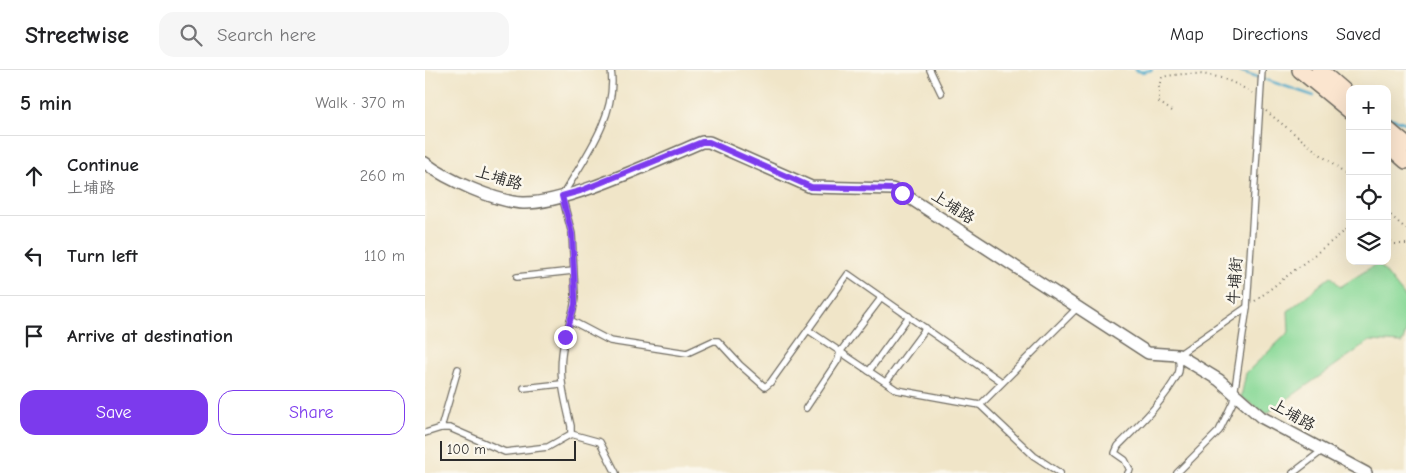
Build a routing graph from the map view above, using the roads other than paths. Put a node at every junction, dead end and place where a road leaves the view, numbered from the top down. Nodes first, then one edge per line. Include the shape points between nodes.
1 (930, 70) edge
2 (1300, 70) edge
3 (1319, 70) edge
4 (612, 72) edge
5 (1262, 72) edge
6 (941, 93) dead end
7 (1346, 94) edge
8 (1346, 108) edge
9 (1396, 138) edge
10 (1406, 161) edge
11 (425, 162) edge
12 (562, 196) junction
13 (573, 271) junction
14 (517, 277) dead end
15 (882, 297) junction
16 (1247, 307) junction
17 (1077, 308) junction
18 (909, 316) junction
19 (570, 320) junction
20 (926, 328) junction
21 (808, 330) junction
22 (840, 352) junction
23 (1178, 355) junction
24 (458, 369) dead end
25 (869, 371) junction
26 (886, 382) junction
27 (1002, 382) junction
28 (561, 384) junction
29 (524, 388) dead end
30 (1234, 395) junction
31 (980, 405) junction
32 (806, 408) dead end
33 (441, 428) junction
34 (425, 433) edge
35 (571, 434) junction
36 (1323, 450) junction
37 (616, 473) edge
38 (1060, 473) edge
39 (1128, 473) edge
40 (1177, 473) edge
41 (1293, 473) edge
42 (1366, 473) edge

1 - 6 lane
2 - 8 main road
3 - 7 main road
4 - 12 lane via 612,96 608,110
5 - 16 lane, 牛埔街
9 - 10 main road
11 - 12 street, 上埔路 via 450,178 507,200 535,202
12 - 13 lane via 572,234
12 - 17 street, 上埔路 via 709,142 811,187 893,189 902,193
13 - 14 lane
13 - 19 lane via 575,304
15 - 18 lane
15 - 21 lane via 848,274
15 - 22 lane
16 - 23 lane
16 - 30 lane, 牛埔街
17 - 23 street, 上埔路 via 1147,353
17 - 27 lane
18 - 20 lane
18 - 25 lane
19 - 21 lane via 610,341 687,353 718,341 765,387
19 - 28 lane via 565,337
20 - 26 lane
20 - 27 lane
21 - 22 lane
22 - 25 lane
22 - 32 lane
23 - 30 street, 上埔路 via 1219,380
23 - 39 lane via 1178,373 1115,453 1125,460 1130,470
24 - 33 lane
25 - 26 lane
26 - 31 lane via 897,390
27 - 31 lane
28 - 29 lane
28 - 35 lane
30 - 36 street, 上埔路 via 1261,417
30 - 40 lane, 牛埔街 via 1219,431
31 - 38 lane via 1034,456
33 - 34 lane
33 - 35 lane via 450,428 505,452 549,447
35 - 37 lane via 600,442
36 - 41 lane
36 - 42 street, 上埔路

